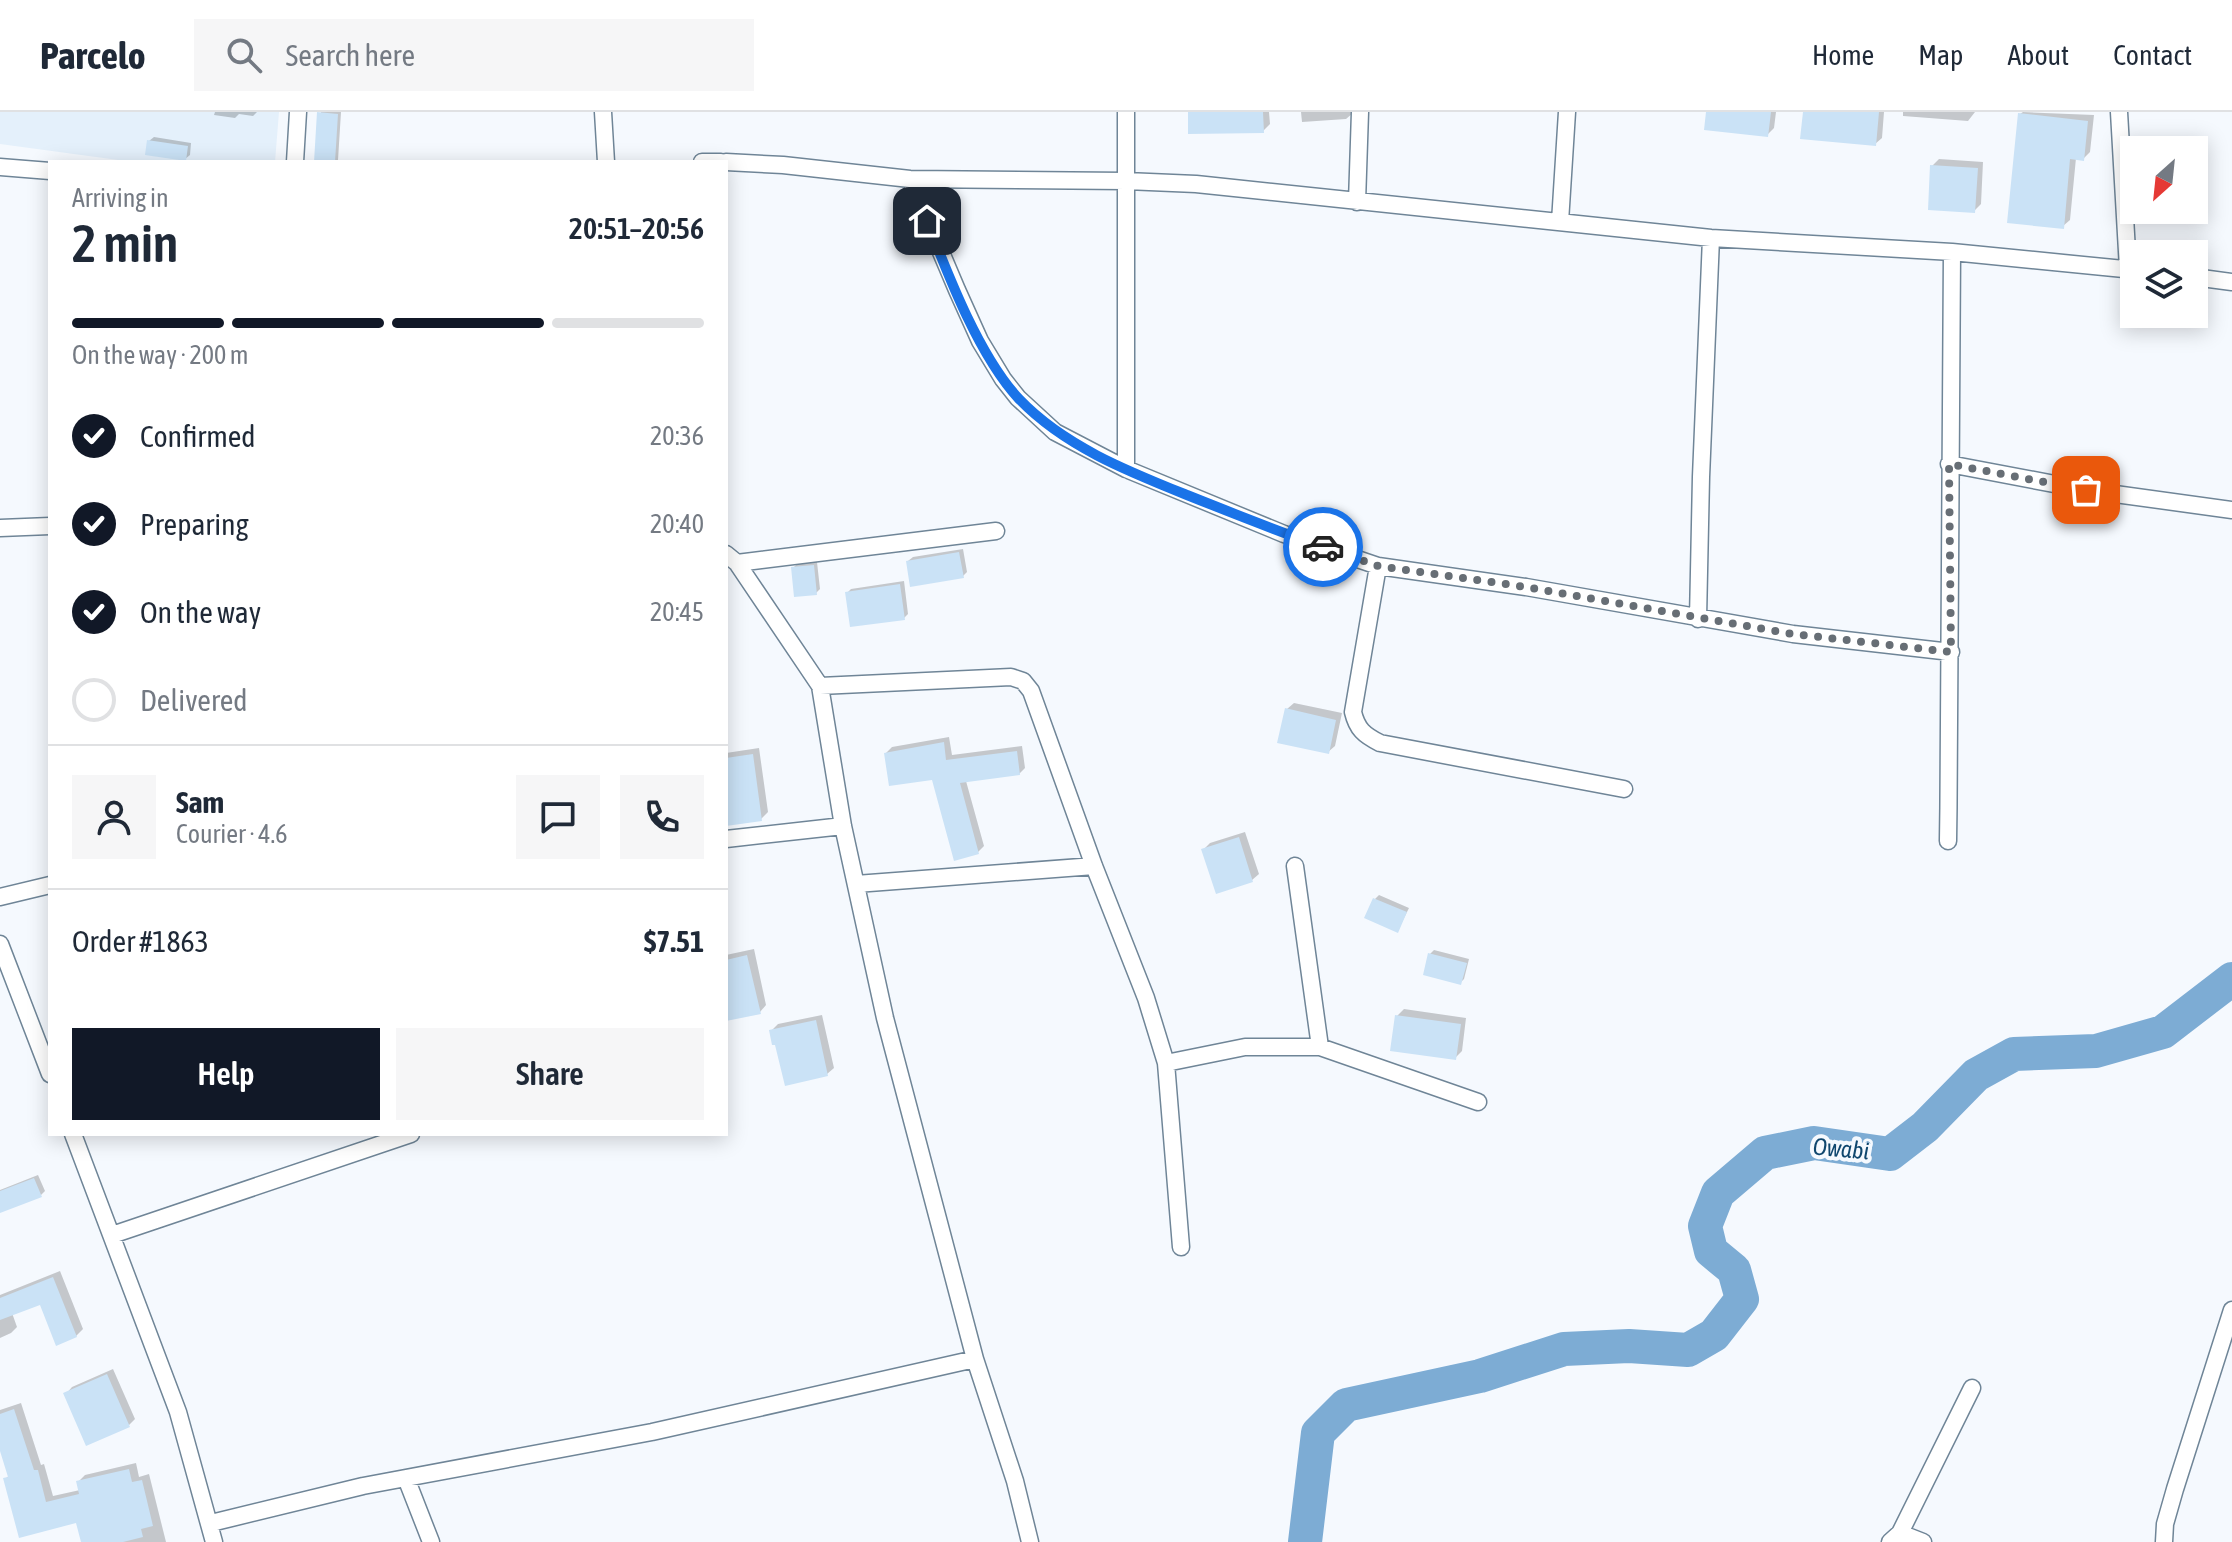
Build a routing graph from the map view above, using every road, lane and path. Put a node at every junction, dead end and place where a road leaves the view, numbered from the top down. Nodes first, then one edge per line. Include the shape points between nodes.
1 (298, 112) edge
2 (603, 112) edge
3 (1126, 112) edge
4 (1360, 112) edge
5 (1567, 112) edge
6 (2119, 112) edge
7 (295, 160) edge
8 (606, 160) edge
9 (728, 162) edge
10 (0, 167) edge
11 (48, 171) edge
12 (910, 179) junction
13 (1126, 181) junction
14 (1357, 202) junction
15 (1560, 222) junction
16 (1711, 238) junction
17 (2129, 240) edge
18 (1952, 252) junction
19 (2120, 268) edge
20 (2208, 279) edge
21 (2232, 282) edge
22 (1949, 464) junction
23 (1126, 469) junction
24 (2232, 510) edge
25 (48, 526) edge
26 (0, 528) edge
27 (996, 531) dead end
28 (731, 558) edge
29 (1378, 566) junction
30 (1698, 619) junction
31 (1951, 652) junction
32 (820, 686) junction
33 (1624, 789) dead end
34 (843, 826) junction
35 (728, 839) edge
36 (1948, 841) dead end
37 (1094, 866) junction
38 (1295, 866) dead end
39 (856, 884) junction
40 (48, 885) edge
41 (0, 897) edge
42 (0, 944) edge
43 (1320, 1047) junction
44 (1166, 1063) junction
45 (48, 1069) edge
46 (1478, 1102) dead end
47 (74, 1136) edge
48 (405, 1136) edge
49 (112, 1235) junction
50 (1181, 1247) dead end
51 (2232, 1310) edge
52 (975, 1359) junction
53 (1972, 1388) dead end
54 (406, 1478) junction
55 (211, 1523) junction
56 (1895, 1538) edge
57 (214, 1542) edge
58 (431, 1542) edge
59 (1030, 1542) edge
60 (1923, 1542) edge
61 (2164, 1542) edge

1 - 7 street
2 - 8 street
3 - 13 street
4 - 14 street
5 - 15 street
6 - 17 street
9 - 12 street
10 - 11 street
12 - 13 street
12 - 23 street via 980,341 1003,379 1055,432
13 - 14 street
13 - 23 street
14 - 15 street
15 - 16 street
16 - 18 street
16 - 30 street
18 - 19 street
18 - 22 street
20 - 21 street
22 - 24 street
22 - 31 street
23 - 29 street
25 - 26 street
27 - 28 street
28 - 32 street
29 - 30 street
29 - 33 street via 1353,712 1361,732 1380,743
30 - 31 street
31 - 36 street
32 - 34 street
32 - 37 street via 1011,677 1023,681
34 - 35 street
34 - 39 street
37 - 39 street
37 - 44 street
38 - 43 street
39 - 52 street via 885,1018
40 - 41 street
42 - 45 street
43 - 44 street via 1245,1047
43 - 46 street
44 - 50 street
47 - 49 street
48 - 49 street
49 - 55 street via 178,1412
51 - 61 street via 2175,1489
52 - 54 street via 652,1432
52 - 59 street
53 - 56 street
54 - 55 street
54 - 58 street
55 - 57 street
56 - 60 street

